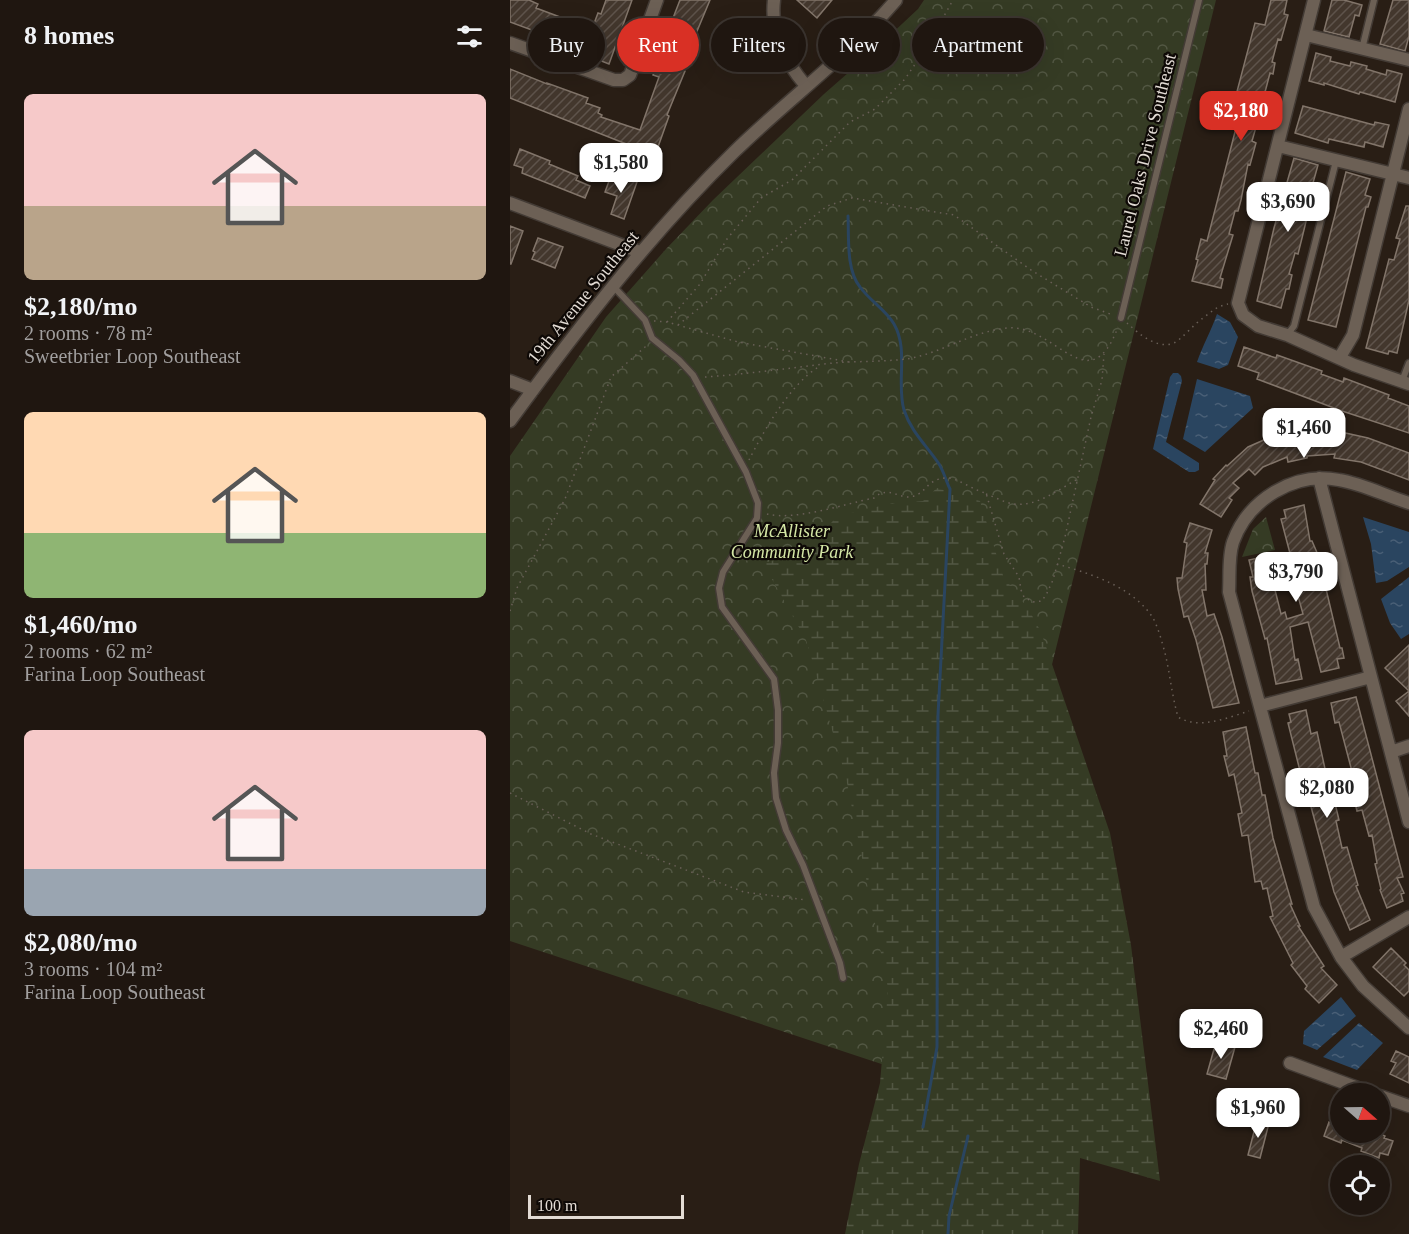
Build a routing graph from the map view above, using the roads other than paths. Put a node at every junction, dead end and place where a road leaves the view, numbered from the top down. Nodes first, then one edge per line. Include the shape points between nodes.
1 (657, 0) edge
2 (774, 0) edge
3 (896, 0) edge
4 (1199, 0) edge
5 (1314, 0) edge
6 (1374, 0) edge
7 (1306, 35) junction
8 (510, 43) edge
9 (1362, 49) junction
10 (1409, 60) edge
11 (806, 86) junction
12 (1409, 109) edge
13 (1278, 146) junction
14 (1336, 161) junction
15 (1393, 174) junction
16 (1409, 178) edge
17 (510, 202) edge
18 (640, 252) junction
19 (613, 286) junction
20 (1121, 318) road end
21 (1287, 335) junction
22 (1340, 357) junction
23 (1409, 363) edge
24 (510, 381) edge
25 (1405, 383) edge
26 (533, 390) junction
27 (510, 421) edge
28 (1319, 478) junction
29 (1409, 503) edge
30 (1371, 677) junction
31 (1260, 706) junction
32 (1409, 746) edge
33 (1391, 752) junction
34 (1409, 822) edge
35 (1409, 917) edge
36 (1341, 957) junction
37 (843, 978) dead end
38 (1409, 1028) edge
39 (1290, 1063) dead end
40 (1344, 1083) edge
41 (1390, 1099) edge
42 (1409, 1106) edge

1 - 8 street via 630,75 623,80
2 - 11 street via 774,22 781,49
3 - 11 street, 19th Avenue Southeast via 864,35
4 - 20 lane, Laurel Oaks Drive Southeast
5 - 7 street
6 - 9 lane
7 - 9 street
7 - 13 street
9 - 10 street
11 - 18 street, 19th Avenue Southeast via 733,153
12 - 15 street
13 - 14 street
13 - 21 street via 1238,303 1249,321
14 - 15 street
14 - 21 lane via 1294,326
15 - 16 street
15 - 22 street via 1353,335
17 - 18 street
18 - 19 street, 19th Avenue Southeast
19 - 26 street, 19th Avenue Southeast
19 - 37 lane via 645,321 652,338 695,378 745,469 758,503 757,518 723,572 719,588 722,607 774,679 778,710 776,798
21 - 22 street
22 - 25 street
23 - 25 lane
24 - 26 street
26 - 27 street, 19th Avenue Southeast
28 - 29 street via 1339,480
28 - 30 street
28 - 31 street via 1299,481 1265,497 1250,512 1233,543 1229,592
30 - 31 street
30 - 33 street
31 - 36 street via 1314,907
32 - 33 street
33 - 34 street
35 - 36 street
36 - 38 street via 1363,987
39 - 40 street
41 - 42 street

